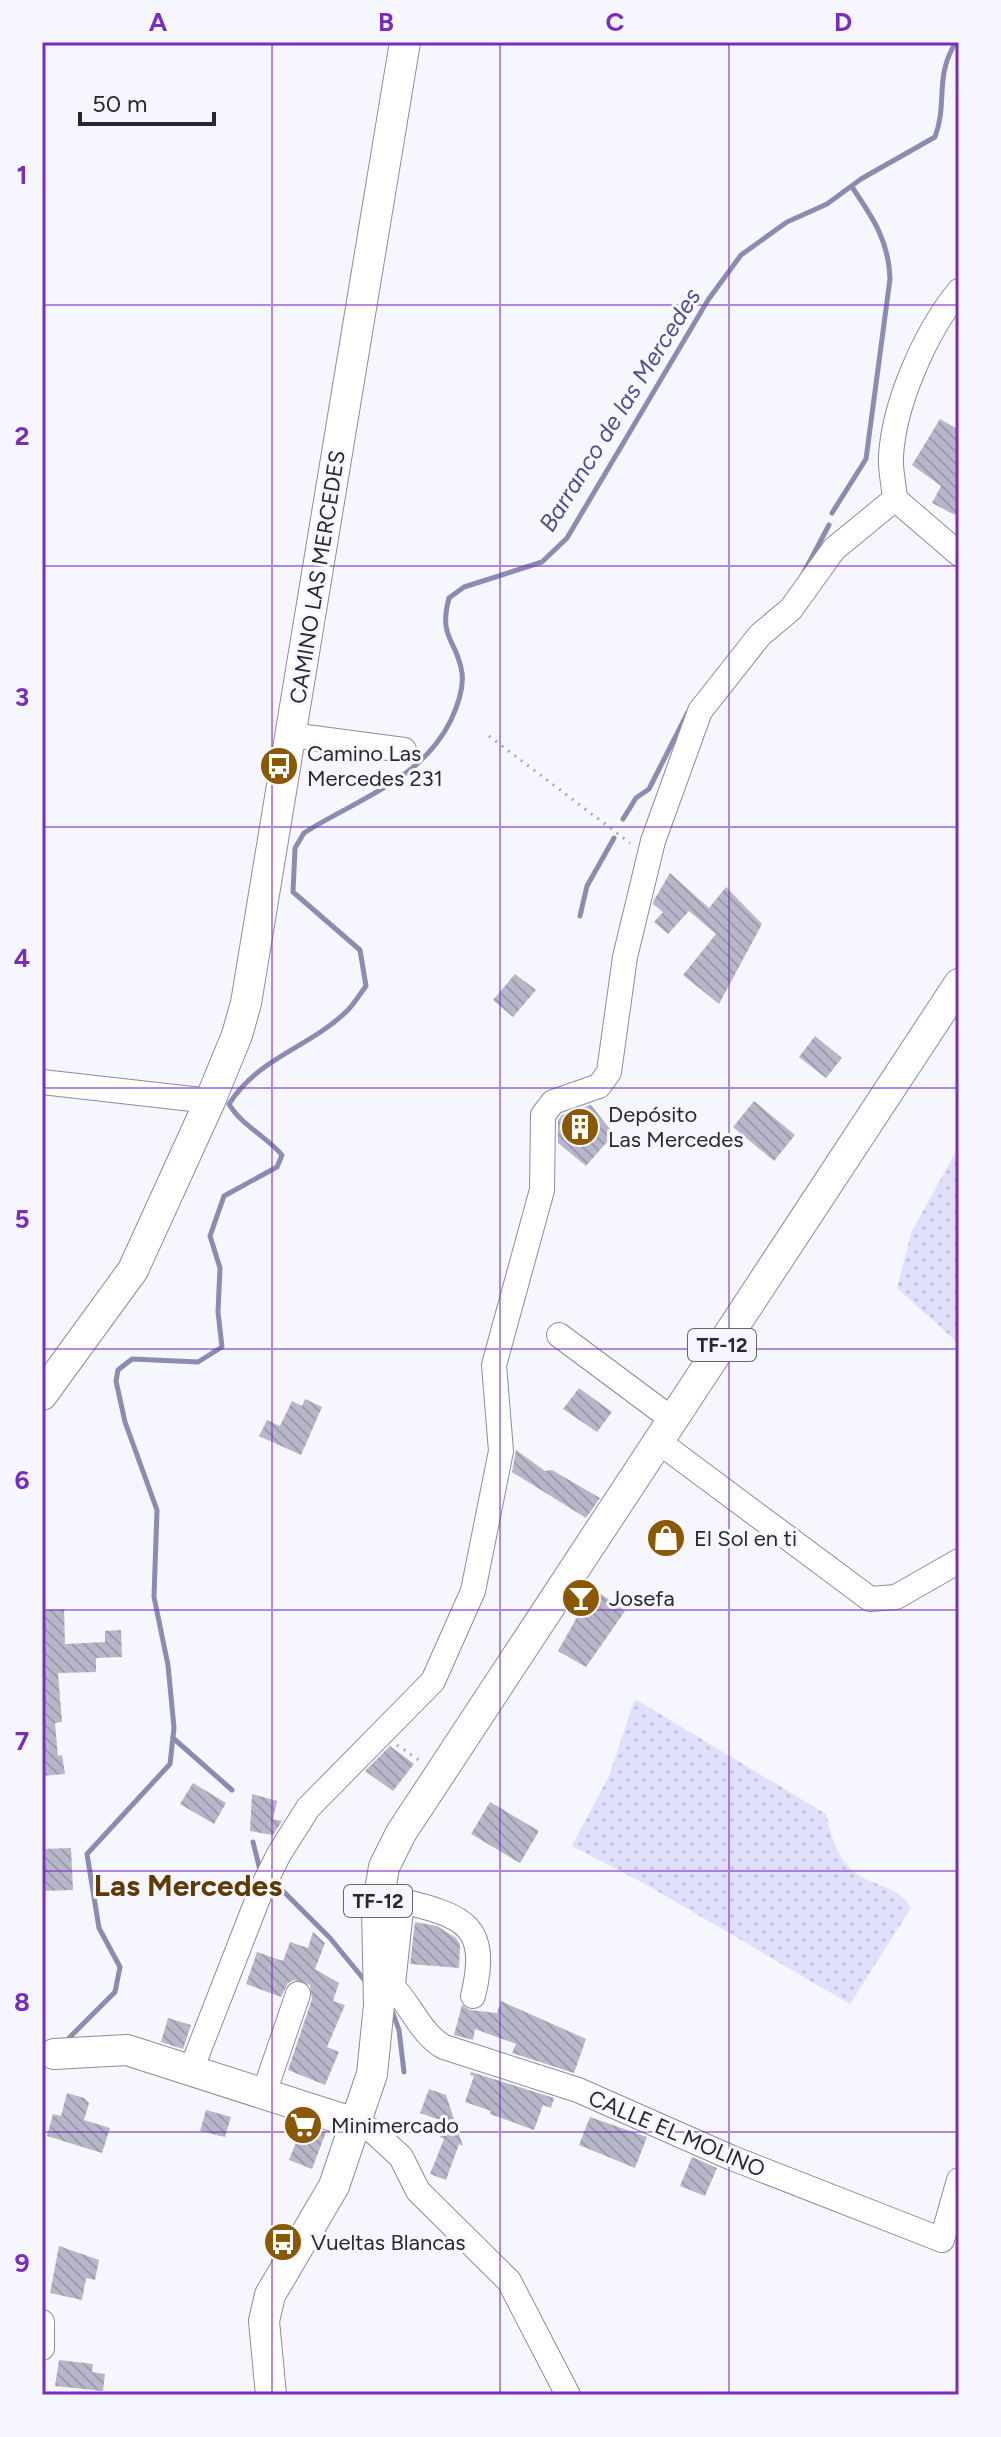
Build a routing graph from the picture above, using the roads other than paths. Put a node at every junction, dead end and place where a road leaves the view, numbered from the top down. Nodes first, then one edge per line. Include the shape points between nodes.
1 (405, 42) edge
2 (959, 291) edge
3 (895, 499) junction
4 (959, 554) edge
5 (291, 735) junction
6 (404, 750) dead end
7 (959, 984) edge
8 (42, 1082) edge
9 (210, 1101) junction
10 (559, 1335) dead end
11 (42, 1394) edge
12 (666, 1431) junction
13 (959, 1561) edge
14 (385, 1980) junction
15 (298, 1994) dead end
16 (473, 1996) dead end
17 (47, 2060) edge
18 (191, 2070) junction
19 (264, 2093) junction
20 (358, 2124) junction
21 (959, 2180) edge
22 (42, 2322) edge
23 (42, 2348) edge
24 (271, 2395) edge
25 (568, 2395) edge

1 - 5 main road, CAMINO LAS MERCEDES
2 - 3 street via 942,311 913,366 891,455
3 - 4 street
3 - 18 street via 834,549 791,609 760,635 700,711 649,858 625,957 609,1072 599,1086 553,1102 543,1115 542,1190 494,1365 501,1451 473,1591 433,1681 308,1808 279,1854
5 - 6 street
5 - 9 main road, CAMINO LAS MERCEDES via 246,1003
7 - 12 main road, TF-12
8 - 9 street
9 - 11 main road, CAMINO LAS MERCEDES via 133,1270
10 - 12 street
12 - 13 street via 870,1599 896,1597
12 - 14 main road, TF-12 via 401,1833 384,1867 377,1909
14 - 16 street via 402,1901 463,1920 477,1938 480,1966
14 - 20 main road, TF-12 via 372,2074
14 - 21 street, CALLE EL MOLINO via 433,2041 444,2047 578,2090 732,2158 942,2240
15 - 19 street
17 - 18 main road via 121,2049
18 - 19 main road
19 - 20 main road
20 - 24 main road, TF-12 via 334,2186 270,2295 264,2321
20 - 25 street via 401,2157 418,2191 509,2281
22 - 23 street

